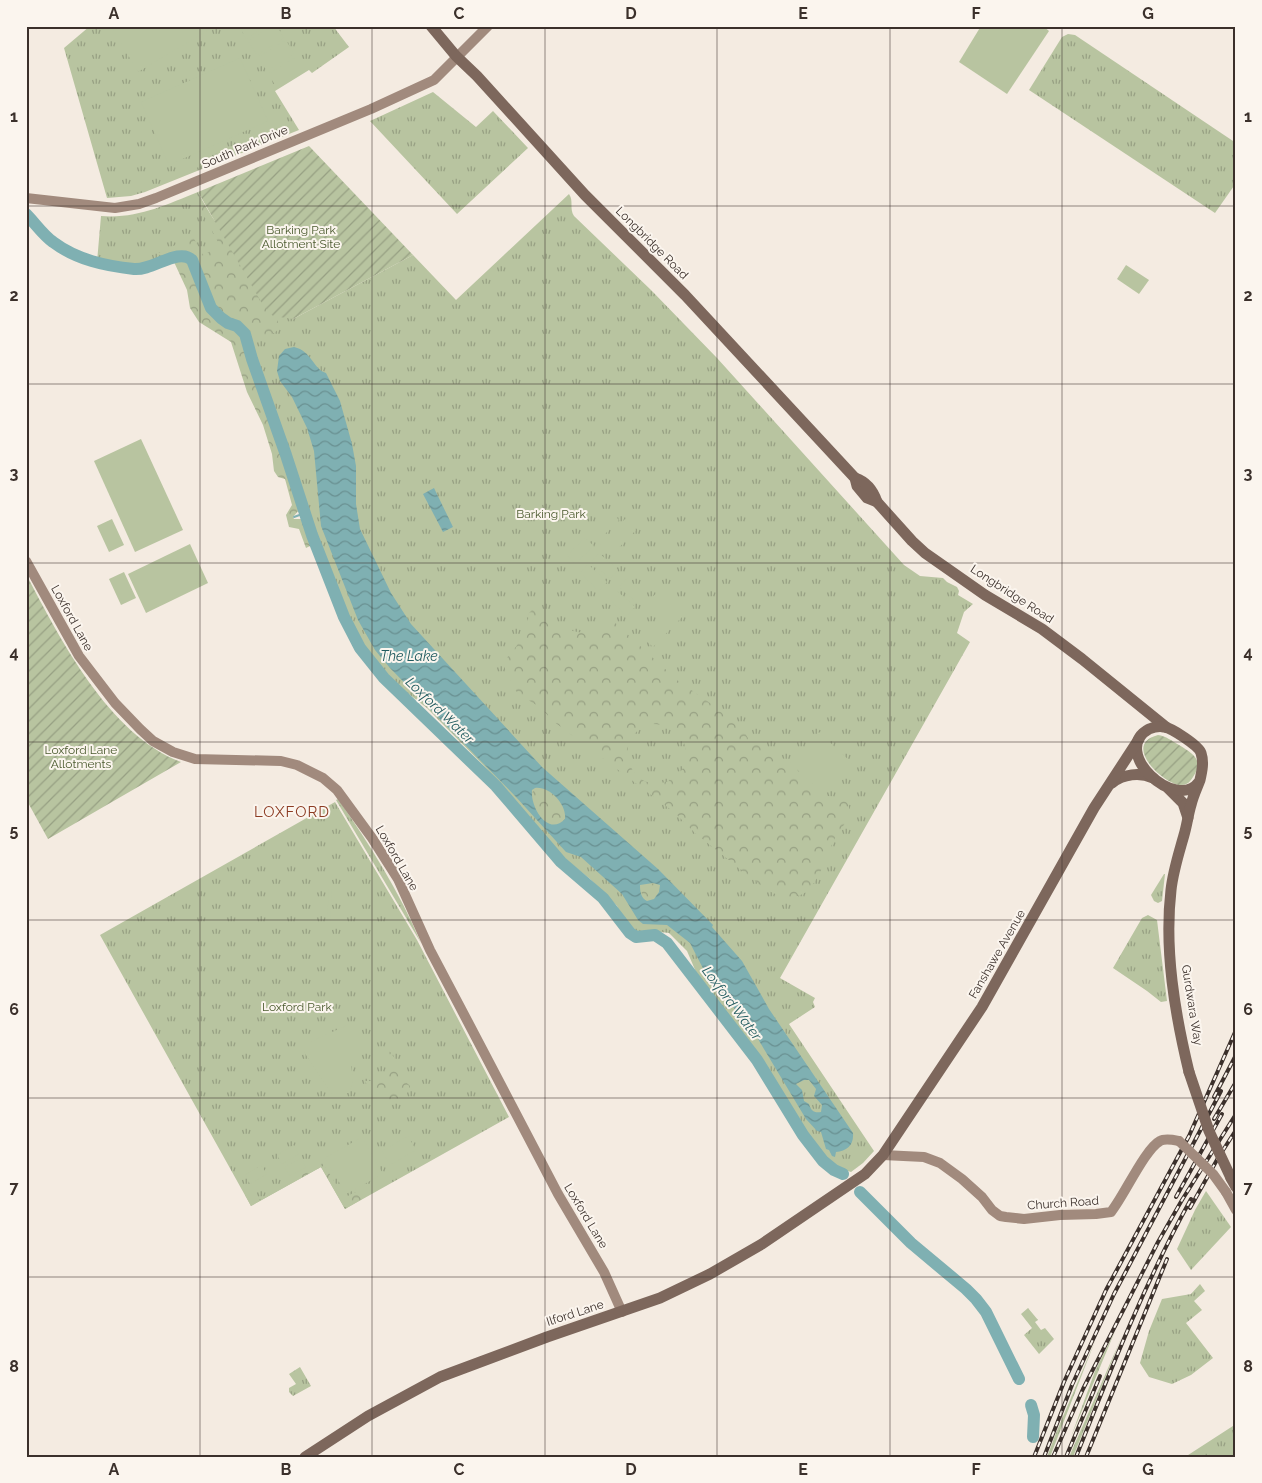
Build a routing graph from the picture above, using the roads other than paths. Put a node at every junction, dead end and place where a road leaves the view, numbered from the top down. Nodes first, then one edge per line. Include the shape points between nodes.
1 (431, 26) edge
2 (488, 26) edge
3 (456, 56) junction
4 (26, 198) edge
5 (26, 561) edge
6 (1138, 704) junction
7 (1166, 727) junction
8 (1141, 737) junction
9 (1156, 779) junction
10 (1199, 782) junction
11 (1166, 786) junction
12 (1104, 792) junction
13 (1188, 820) junction
14 (882, 1155) junction
15 (1231, 1186) edge
16 (1236, 1210) edge
17 (622, 1312) junction
18 (305, 1457) edge

1 - 3 main road, Longbridge Road
2 - 3 street, South Park Drive
3 - 4 street, South Park Drive via 427,83 139,204 115,208
3 - 6 main road, Longbridge Road via 585,195 692,302 855,478 867,498 877,502 912,541 940,565 1042,629
5 - 17 street, Loxford Lane via 79,656 115,703 154,741 195,759 281,761 297,765 338,790 398,879 450,990 558,1194 604,1272
6 - 7 main road, Longbridge Road
6 - 8 main road via 1144,714
7 - 8 main road via 1154,727
7 - 10 main road via 1199,749 1203,762
8 - 9 main road via 1137,747 1139,762
8 - 12 main road, Fanshawe Avenue
9 - 11 main road
9 - 12 main road, Fanshawe Avenue via 1145,775 1124,776
10 - 11 main road via 1196,787 1185,791
10 - 13 main road, Gurdwara Way
11 - 13 main road via 1183,804
12 - 14 main road, Fanshawe Avenue via 982,1007
13 - 15 main road, Gurdwara Way, bridge via 1173,878 1170,904 1174,994 1190,1072
14 - 15 street, Church Road, bridge via 924,1157 940,1163 962,1179 1000,1216 1015,1219 1111,1212 1147,1156 1157,1143 1165,1140 1179,1142 1212,1174
14 - 17 main road, Ilford Lane via 865,1174 762,1244 710,1274
15 - 16 street
17 - 18 main road, Ilford Lane via 440,1377 368,1416

